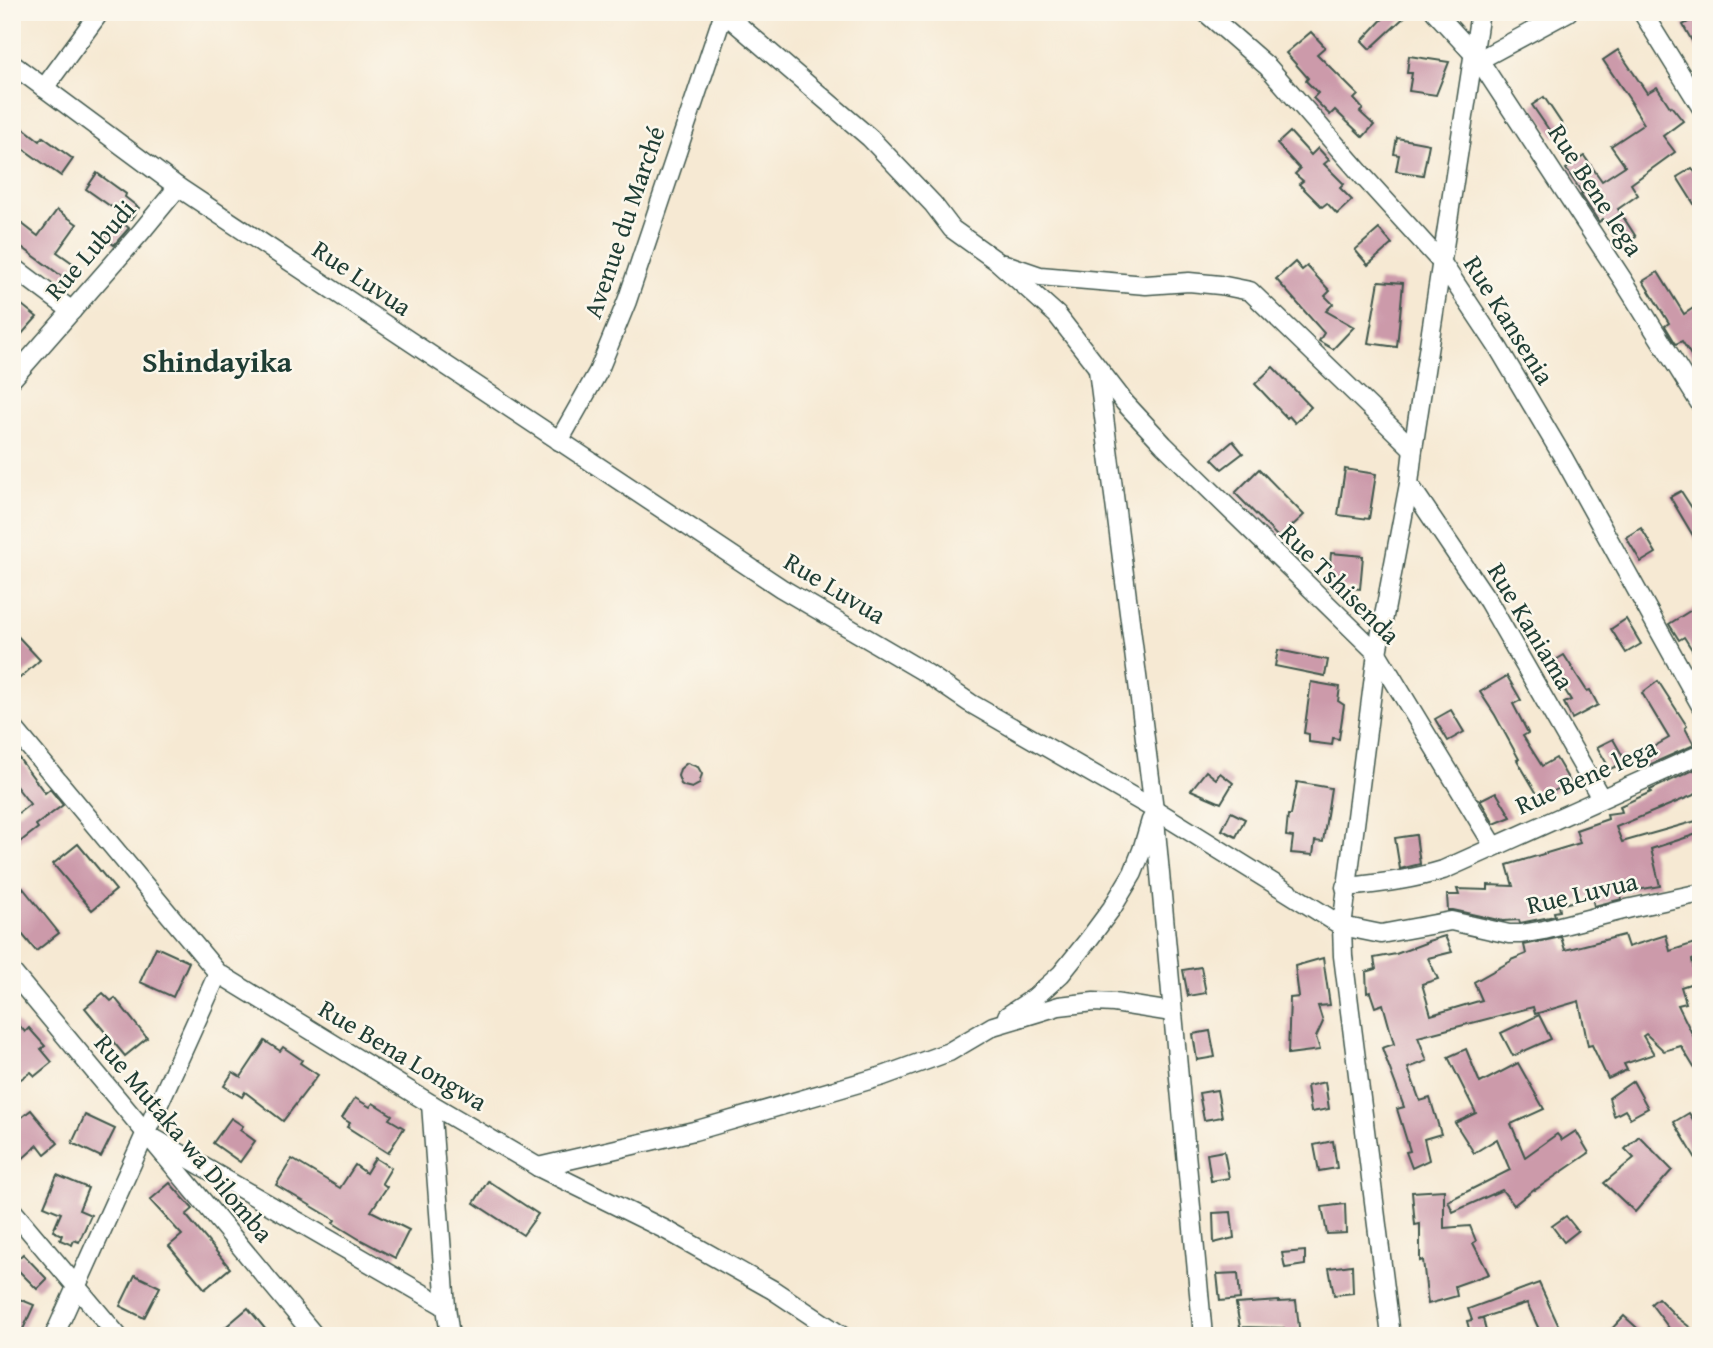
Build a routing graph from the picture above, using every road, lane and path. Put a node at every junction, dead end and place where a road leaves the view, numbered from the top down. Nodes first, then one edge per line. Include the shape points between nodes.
1 (100, 12) edge
2 (724, 12) edge
3 (1205, 12) edge
4 (1435, 12) edge
5 (1480, 12) edge
6 (1568, 12) edge
7 (1642, 12) edge
8 (1476, 56) junction
9 (12, 64) edge
10 (44, 88) junction
11 (1700, 103) edge
12 (178, 187) junction
13 (998, 262) junction
14 (1442, 263) junction
15 (12, 266) edge
16 (72, 311) junction
17 (1098, 367) junction
18 (12, 379) edge
19 (1701, 405) edge
20 (559, 442) junction
21 (1413, 449) junction
22 (1409, 484) junction
23 (1377, 653) junction
24 (1701, 706) edge
25 (12, 726) edge
26 (1701, 754) edge
27 (1601, 798) junction
28 (1154, 809) junction
29 (1494, 846) junction
30 (1345, 887) junction
31 (1701, 893) edge
32 (1342, 926) junction
33 (12, 972) edge
34 (218, 973) junction
35 (1172, 1012) junction
36 (993, 1026) junction
37 (431, 1104) junction
38 (145, 1133) junction
39 (538, 1167) junction
40 (12, 1210) edge
41 (76, 1286) junction
42 (446, 1307) junction
43 (54, 1336) edge
44 (118, 1336) edge
45 (315, 1336) edge
46 (450, 1336) edge
47 (842, 1336) edge
48 (1203, 1336) edge
49 (1391, 1336) edge

1 - 10 street
2 - 13 street via 870,138 951,229
2 - 20 street, Avenue du Marché via 627,301 598,372
3 - 14 street, Rue Kansenia via 1268,67
4 - 8 street, Rue Bene lega
5 - 8 street
6 - 8 street
7 - 11 street
8 - 14 street
8 - 19 street, Rue Bene lega
9 - 10 street, Rue Luvua
10 - 12 street, Rue Luvua
12 - 16 street, Rue Lubudi
12 - 20 street, Rue Luvua
13 - 17 street, Rue Tshisenda via 1057,315
13 - 21 street via 1040,276 1146,285 1199,283 1250,290
14 - 21 street
14 - 24 street, Rue Kansenia via 1563,457
15 - 16 street
16 - 18 street, Rue Lubudi
17 - 23 street, Rue Tshisenda via 1164,445
17 - 28 street
20 - 28 street, Rue Luvua via 781,588
21 - 22 street
22 - 23 street
22 - 27 street, Rue Kaniama via 1488,601
23 - 29 street, Rue Tshisenda
23 - 30 street
25 - 34 street, Rue Bena Longwa
26 - 27 street, Rue Bene lega
27 - 29 street, Rue Bene lega
28 - 32 street, Rue Luvua
28 - 35 street
28 - 36 street via 1133,873 1089,939 1061,974
29 - 30 street, Rue Bene lega via 1419,878
30 - 32 street
31 - 32 street, Rue Luvua via 1521,934 1456,922 1381,934
32 - 49 street
33 - 38 street, Rue Mutaka wa Dilomba
34 - 37 street, Rue Bena Longwa
34 - 38 street
35 - 36 street via 1077,1003
35 - 48 street
36 - 39 street via 949,1052 883,1076 694,1131
37 - 39 street, Rue Bena Longwa
37 - 42 street
38 - 41 street
38 - 42 street
38 - 45 street, Rue Mutaka wa Dilomba
39 - 47 street, Rue Bena Longwa via 668,1231 773,1290
40 - 41 street
41 - 43 street
41 - 44 street
42 - 46 street

